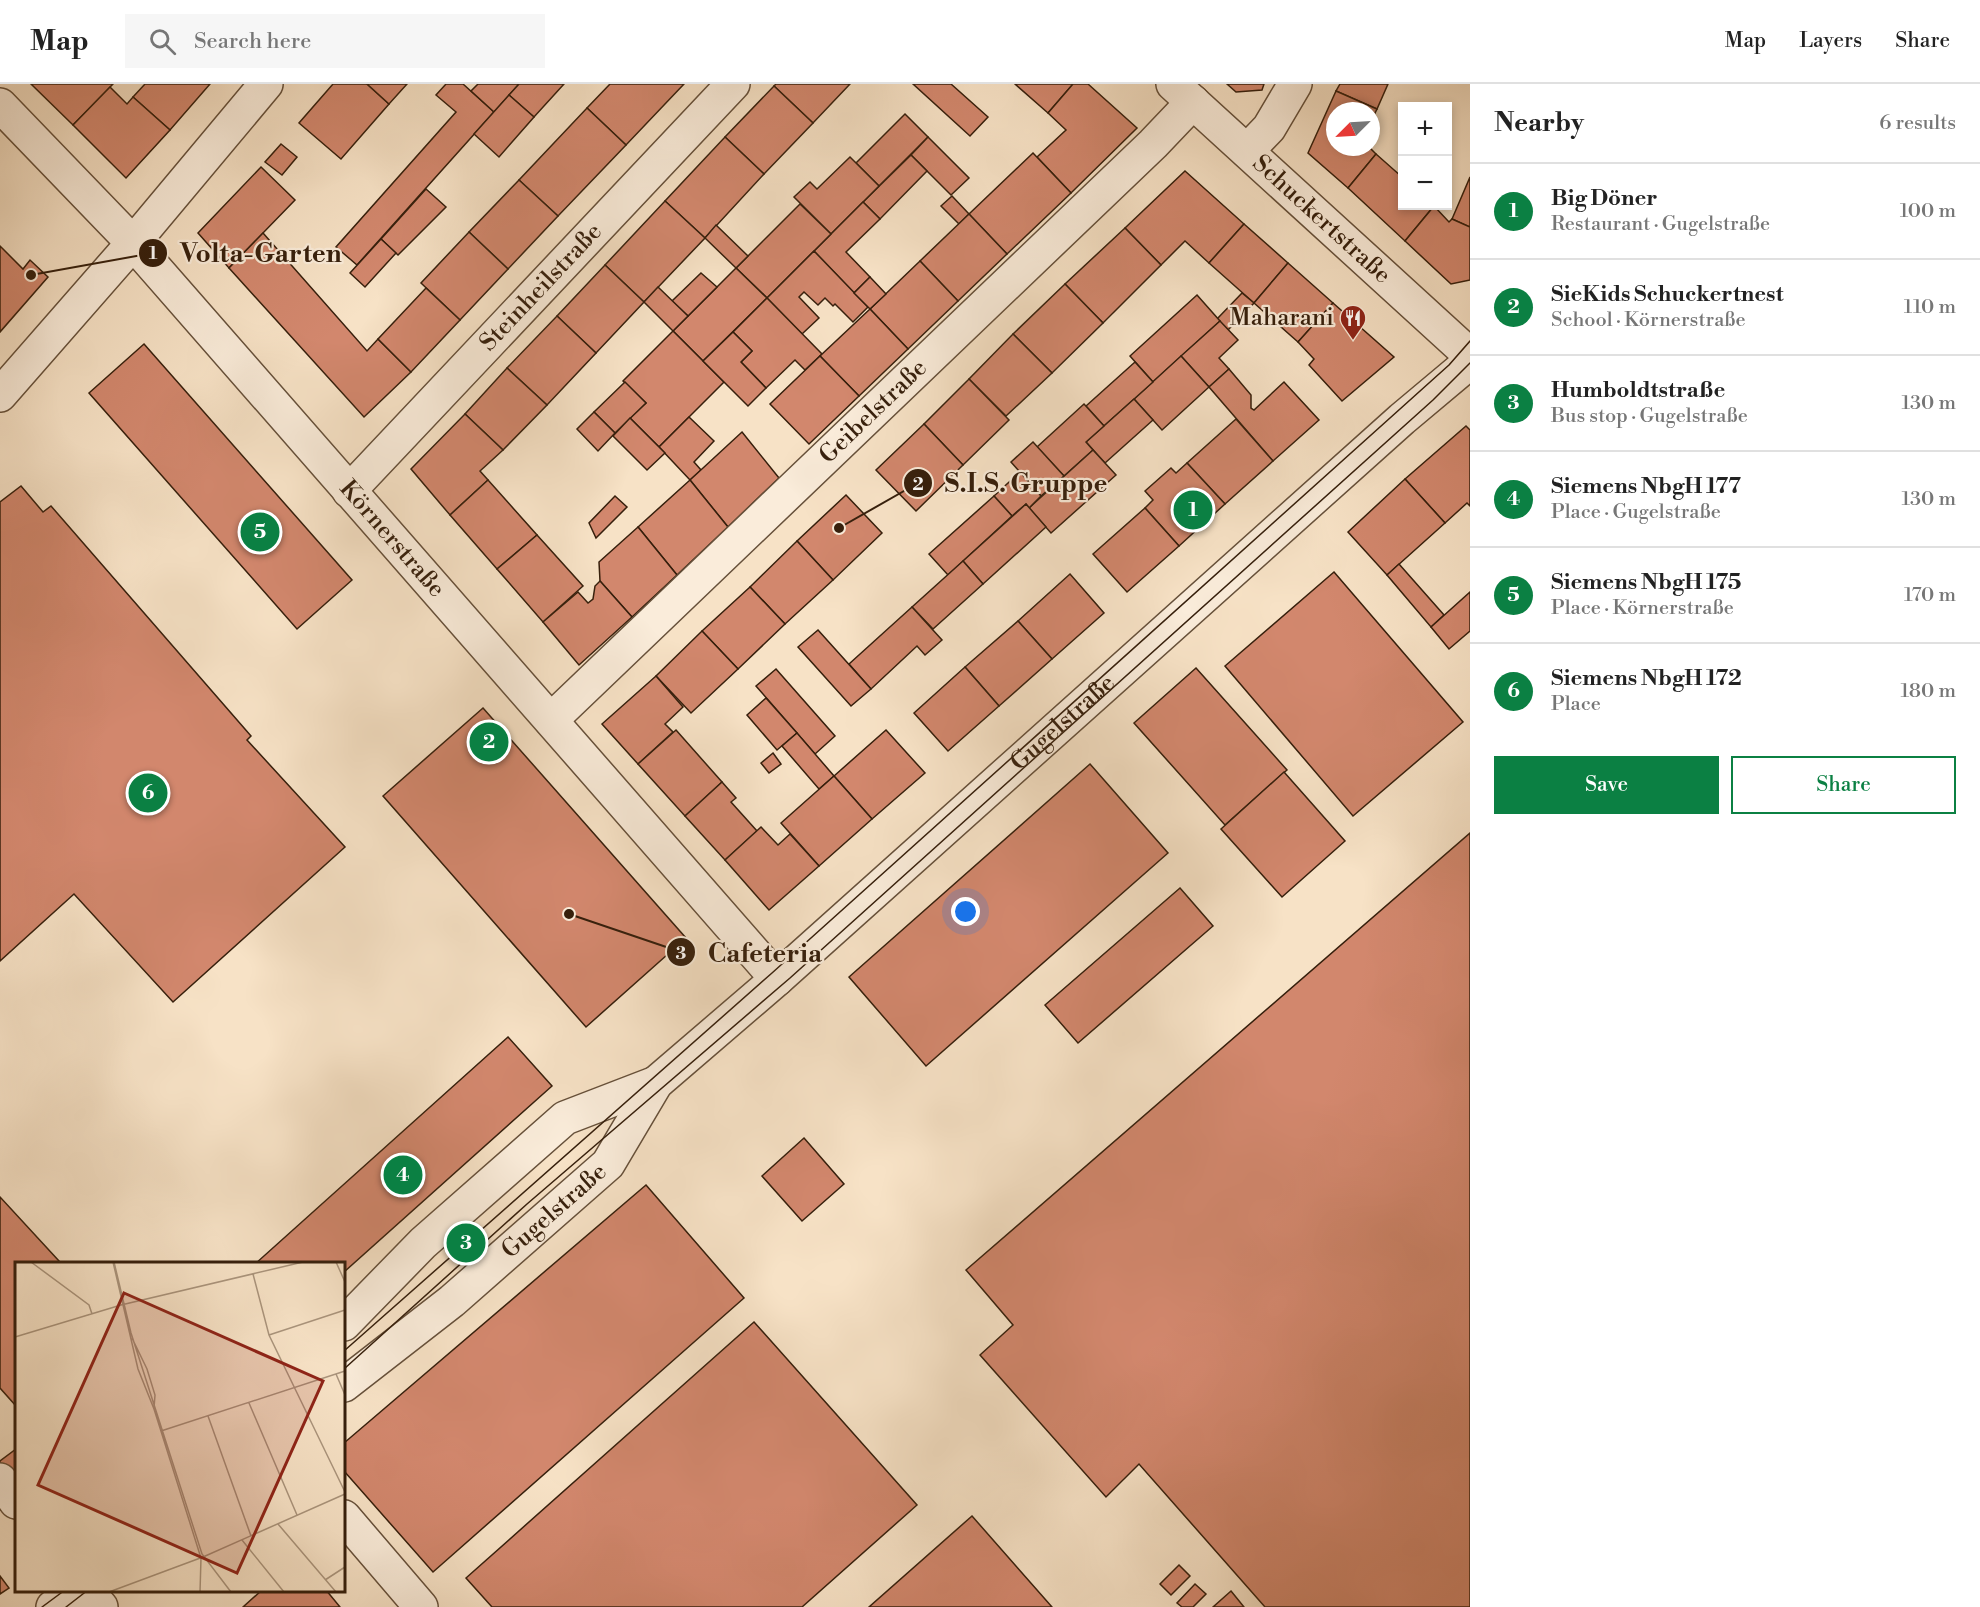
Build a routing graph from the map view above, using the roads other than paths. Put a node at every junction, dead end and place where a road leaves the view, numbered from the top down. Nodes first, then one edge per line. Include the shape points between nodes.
1 (266, 84) edge
2 (733, 84) edge
3 (1295, 84) edge
4 (1183, 93) edge
5 (0, 105) edge
6 (1247, 151) junction
7 (132, 243) junction
8 (1470, 355) edge
9 (1470, 362) edge
10 (0, 395) edge
11 (349, 491) junction
12 (551, 720) junction
13 (777, 979) junction
14 (656, 1083) junction
15 (345, 1323) edge
16 (345, 1384) edge
17 (0, 1480) edge
18 (15, 1501) edge
19 (345, 1519) edge
20 (73, 1592) edge
21 (88, 1592) edge
22 (53, 1607) edge
23 (101, 1607) edge
24 (421, 1607) edge

1 - 7 street
2 - 11 street, Steinheilstraße
3 - 6 street via 1269,128
4 - 6 street, Schuckertstraße
4 - 12 street, Geibelstraße via 1153,144
5 - 7 street, Körnerstraße
6 - 8 street, Schuckertstraße
7 - 10 street
7 - 11 street, Körnerstraße
9 - 13 street, Gugelstraße
11 - 12 street, Körnerstraße
12 - 13 street, Körnerstraße
13 - 14 street, Gugelstraße
14 - 15 street, Gugelstraße via 565,1118 423,1243
14 - 16 street, Gugelstraße via 608,1164 452,1301
17 - 18 street
19 - 24 street
20 - 22 street
21 - 23 street

